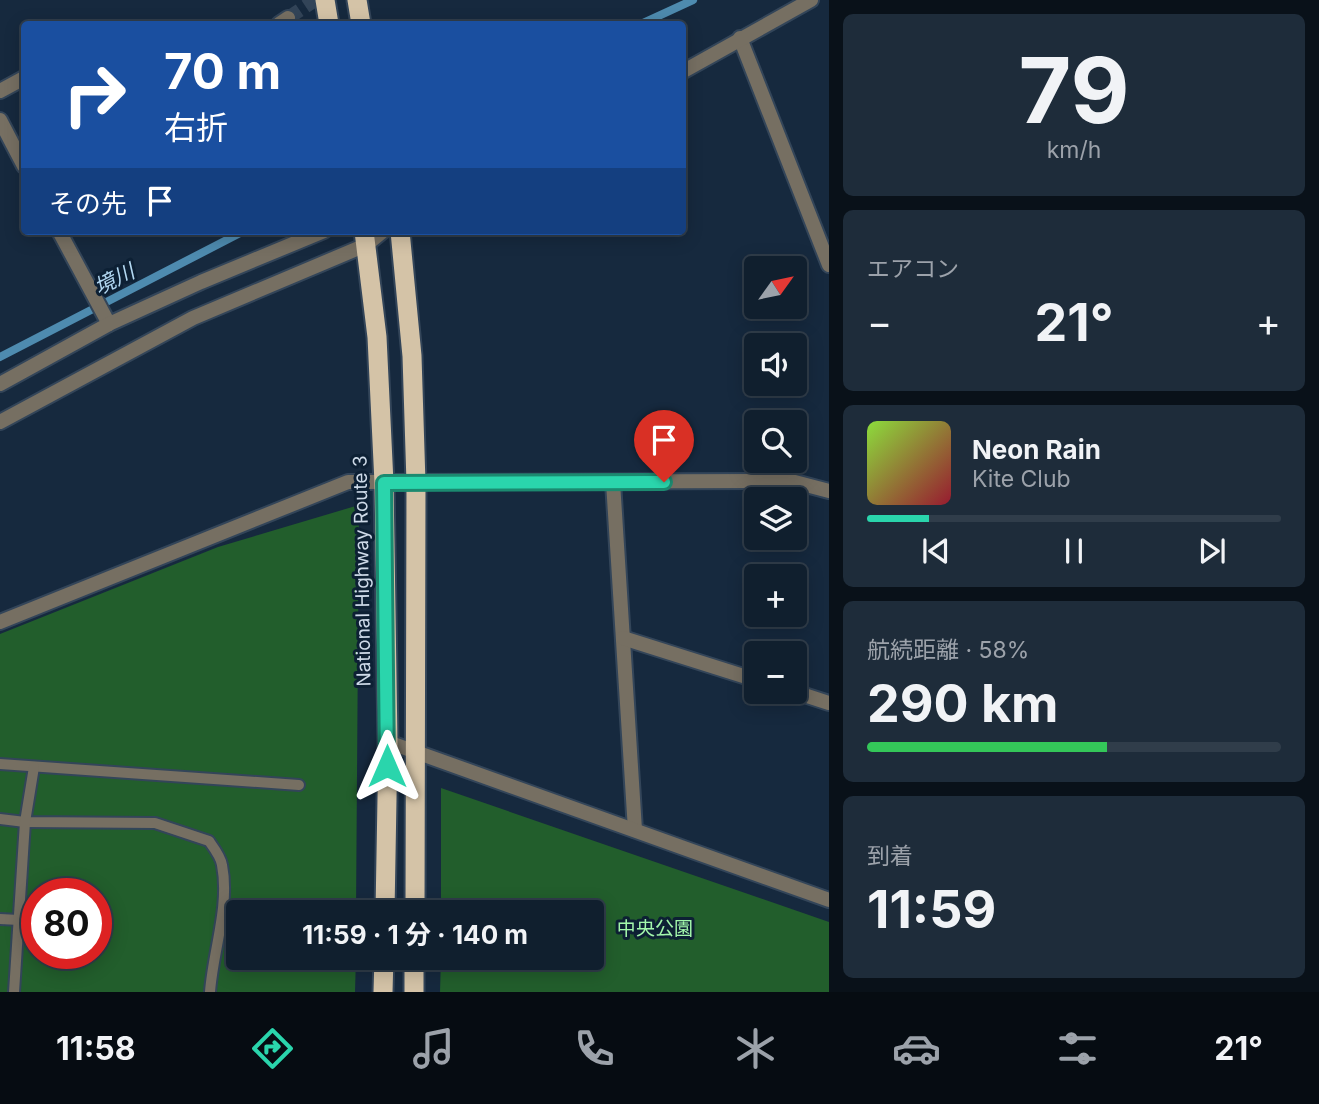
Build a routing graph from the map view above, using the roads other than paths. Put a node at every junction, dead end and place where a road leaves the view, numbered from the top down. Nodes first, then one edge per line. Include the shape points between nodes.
1 (324, 0) edge
2 (357, 0) edge
3 (810, 0) edge
4 (328, 21) edge
5 (360, 21) edge
6 (740, 38) junction
7 (686, 70) edge
8 (21, 80) edge
9 (0, 91) edge
10 (0, 120) edge
11 (21, 160) edge
12 (61, 235) edge
13 (314, 235) edge
14 (400, 235) edge
15 (365, 238) edge
16 (829, 265) edge
17 (109, 324) junction
18 (0, 384) edge
19 (0, 422) edge
20 (613, 482) junction
21 (384, 483) junction
22 (416, 483) junction
23 (829, 491) edge
24 (0, 622) edge
25 (623, 638) junction
26 (744, 676) edge
27 (807, 696) edge
28 (829, 703) edge
29 (388, 741) junction
30 (417, 752) junction
31 (0, 764) edge
32 (34, 767) junction
33 (299, 785) dead end
34 (0, 819) edge
35 (25, 822) junction
36 (635, 830) junction
37 (385, 900) edge
38 (415, 900) edge
39 (829, 900) edge
40 (0, 919) edge
41 (19, 920) junction
42 (384, 970) edge
43 (414, 970) edge
44 (14, 992) edge
45 (210, 992) edge
46 (383, 992) edge
47 (414, 992) edge

1 - 4 highway
2 - 5 highway
3 - 6 street
6 - 7 street
6 - 16 street
8 - 9 street
10 - 11 street
12 - 17 street
13 - 17 street
14 - 22 highway via 412,356
15 - 19 street via 193,318
15 - 21 highway, National Highway Route 3 via 377,337
17 - 18 street
20 - 22 street
20 - 23 street via 791,481
20 - 25 street
21 - 22 street
21 - 24 street via 348,482
21 - 29 highway, National Highway Route 3
22 - 30 highway
25 - 26 street
25 - 36 street
27 - 28 street
29 - 30 street
29 - 37 highway, National Highway Route 3
30 - 36 street
30 - 38 highway
31 - 32 lane
32 - 33 lane
32 - 35 lane
34 - 35 lane
35 - 41 lane
35 - 45 lane via 156,823 209,841 222,862 224,896
36 - 39 street
40 - 41 lane
41 - 44 lane
42 - 46 highway
43 - 47 highway

